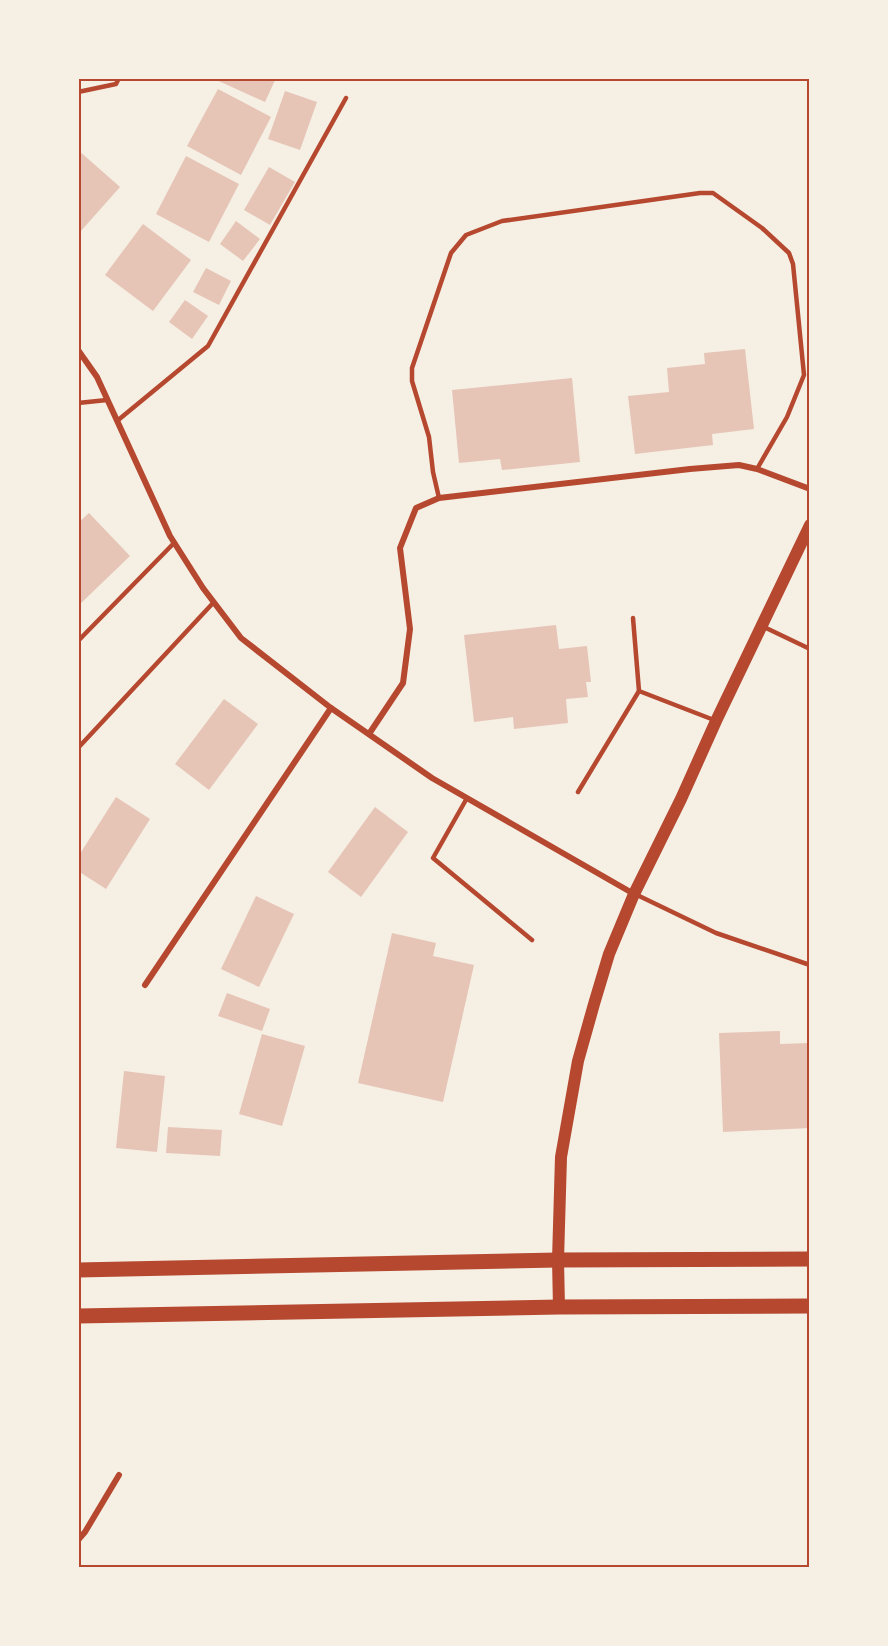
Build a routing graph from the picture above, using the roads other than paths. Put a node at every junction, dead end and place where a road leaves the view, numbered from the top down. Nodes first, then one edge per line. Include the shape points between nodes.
1 (119, 78) edge
2 (78, 92) edge
3 (346, 98) dead end
4 (78, 350) edge
5 (107, 400) junction
6 (78, 404) edge
7 (117, 421) junction
8 (757, 469) junction
9 (810, 489) edge
10 (439, 498) junction
11 (810, 525) edge
12 (174, 543) junction
13 (213, 603) junction
14 (633, 618) dead end
15 (763, 626) junction
16 (78, 641) edge
17 (810, 649) edge
18 (639, 692) junction
19 (331, 708) junction
20 (716, 721) junction
21 (369, 734) junction
22 (78, 748) edge
23 (578, 792) dead end
24 (467, 798) junction
25 (634, 894) junction
26 (532, 940) dead end
27 (810, 965) edge
28 (145, 985) dead end
29 (810, 1258) edge
30 (558, 1260) junction
31 (78, 1270) edge
32 (810, 1306) edge
33 (559, 1307) junction
34 (78, 1316) edge
35 (119, 1475) dead end
36 (78, 1540) edge

1 - 2 lane via 116,84
3 - 7 lane via 208,346
4 - 5 street
5 - 6 lane
5 - 7 street
7 - 12 street
8 - 9 street
8 - 10 street via 739,465 690,469
8 - 10 lane via 787,417 804,375 793,264 789,253 762,228 713,193 700,192 502,221 466,235 451,253 412,368
10 - 21 street via 416,508 400,548 410,629 403,682
11 - 15 main road
12 - 13 street
12 - 16 lane
13 - 19 street via 241,638
13 - 22 lane
14 - 18 lane
15 - 17 lane
15 - 20 main road
18 - 20 lane
18 - 23 lane
19 - 21 street
19 - 28 street
20 - 25 main road
21 - 24 street
24 - 25 street
24 - 26 lane via 433,858
25 - 27 lane via 716,933
25 - 30 main road via 609,954 578,1061 561,1157
29 - 30 main road
30 - 31 main road
30 - 33 main road
32 - 33 main road
33 - 34 main road
35 - 36 street

